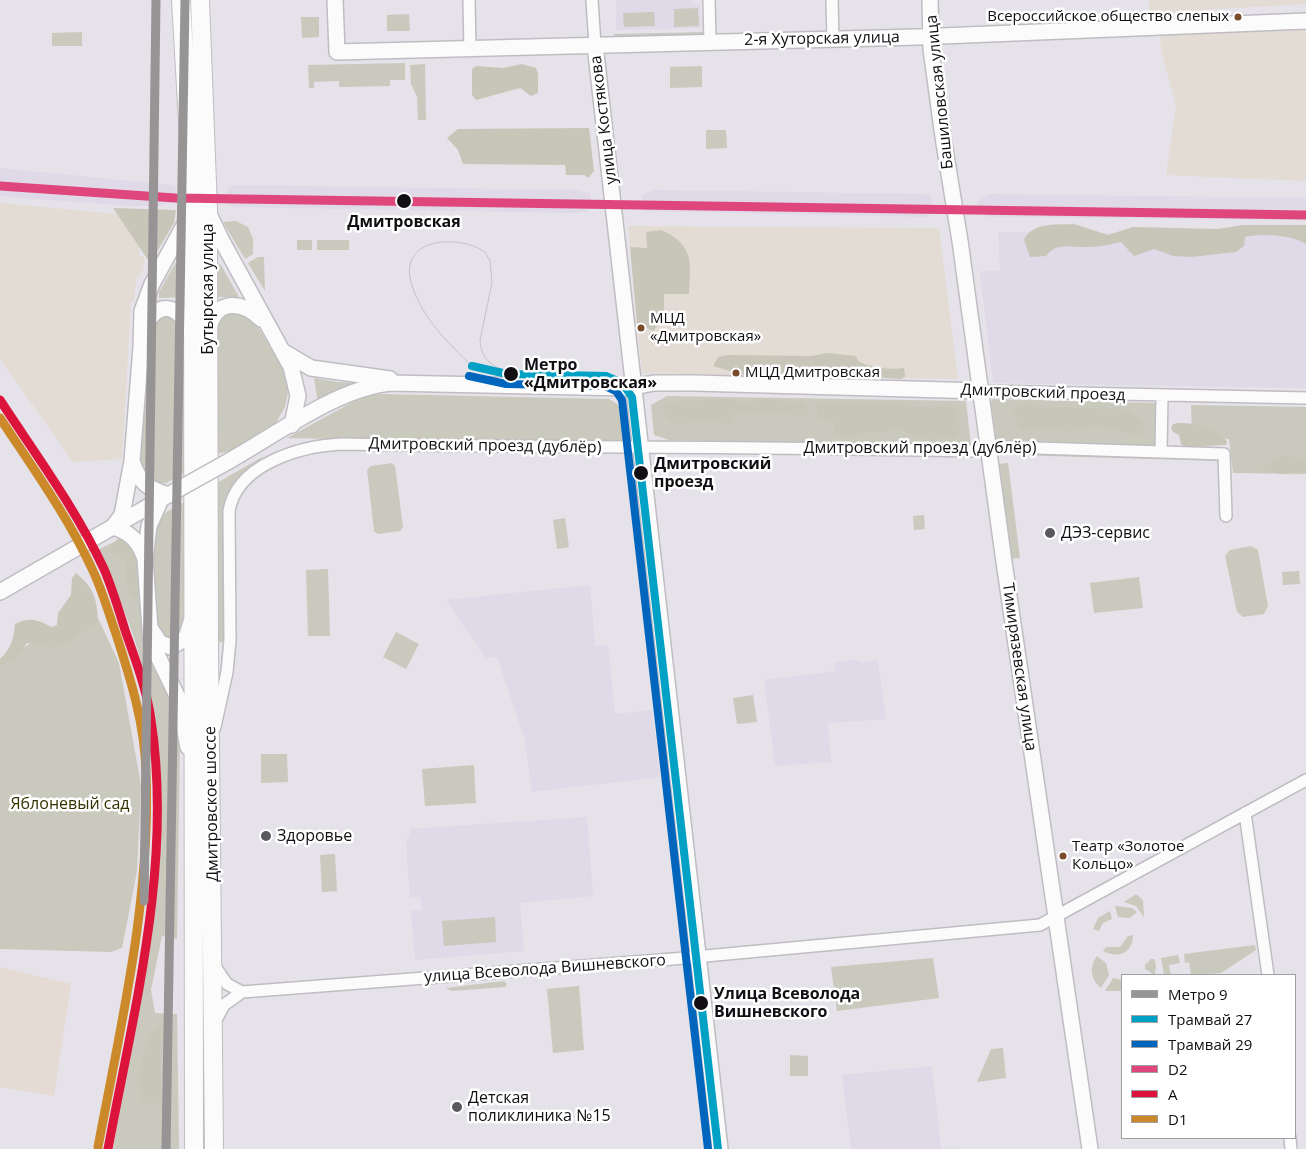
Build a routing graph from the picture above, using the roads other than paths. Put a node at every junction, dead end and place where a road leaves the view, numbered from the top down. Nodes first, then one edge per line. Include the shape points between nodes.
1 (181, 0) edge
2 (200, 0) edge
3 (335, 0) edge
4 (470, 0) edge
5 (592, 0) edge
6 (709, 0) edge
7 (832, 0) edge
8 (930, 0) edge
9 (1306, 20) edge
10 (931, 36) junction
11 (833, 39) junction
12 (710, 42) junction
13 (595, 46) junction
14 (470, 49) junction
15 (951, 184) joint
16 (201, 209) junction
17 (270, 328) junction
18 (200, 334) junction
19 (141, 347) junction
20 (283, 351) junction
21 (414, 383) junction
22 (633, 388) junction
23 (981, 391) junction
24 (1162, 396) junction
25 (1306, 398) edge
26 (292, 425) junction
27 (640, 447) junction
28 (989, 449) junction
29 (1161, 452) junction
30 (209, 458) joint
31 (132, 461) junction
32 (193, 469) joint
33 (169, 495) junction
34 (1226, 516) dead end
35 (110, 529) junction
36 (145, 560) junction
37 (0, 592) edge
38 (194, 606) junction
39 (150, 627) junction
40 (211, 747) junction
41 (192, 769) junction
42 (1306, 780) edge
43 (1245, 813) junction
44 (1055, 917) junction
45 (698, 957) junction
46 (214, 966) junction
47 (1268, 974) edge
48 (242, 992) junction
49 (194, 1012) junction
50 (214, 1018) junction
51 (194, 1149) edge
52 (214, 1149) edge
53 (720, 1149) edge
54 (1090, 1149) edge

1 - 16 main road, Бутырская улица
2 - 16 main road, Бутырская улица
3 - 14 main road, 2-я Хуторская улица via 337,52
4 - 14 street
5 - 13 street
6 - 12 street
7 - 11 street
8 - 10 main road, Башиловская улица
9 - 10 main road, 2-я Хуторская улица
10 - 11 main road, 2-я Хуторская улица
10 - 15 main road, Башиловская улица
11 - 12 main road, 2-я Хуторская улица
12 - 13 main road, 2-я Хуторская улица
13 - 14 main road, 2-я Хуторская улица
13 - 22 main road, улица Костякова
15 - 23 main road, Тимирязевская улица
16 - 17 main road
16 - 18 main road, Бутырская улица
16 - 19 main road via 146,296 142,310
17 - 18 main road via 252,310 233,305 218,310
17 - 20 main road
18 - 19 main road via 186,318 165,309 153,312 149,318
18 - 30 main road, Бутырская улица
18 - 32 main road, Бутырская улица
19 - 31 main road
20 - 21 main road via 311,368
20 - 26 main road via 297,387 297,407
21 - 22 main road, Дмитровский проезд
21 - 26 main road, Дмитровский проезд via 366,387
22 - 23 main road, Дмитровский проезд via 654,383 685,383
22 - 27 main road, улица Костякова
23 - 24 street, Дмитровский проезд
23 - 28 main road, Тимирязевская улица
24 - 25 street, Дмитровский проезд
24 - 29 street
26 - 33 main road, Дмитровский проезд, bridge
27 - 28 street, Дмитровский проезд (дублёр)
27 - 40 street, Дмитровский проезд (дублёр) via 338,444 281,457 244,478 234,492 229,511 230,640 227,672
27 - 45 main road, улица Костякова
28 - 29 street, Дмитровский проезд (дублёр)
28 - 44 main road, Тимирязевская улица
29 - 34 street, Дмитровский проезд (дублёр) via 1224,454
30 - 40 main road, Дмитровское шоссе
31 - 33 main road via 144,486
31 - 35 main road via 122,515
32 - 38 main road, Дмитровское шоссе
33 - 35 main road, Дмитровский проезд
33 - 36 main road via 148,526
35 - 36 main road via 124,531 134,538
35 - 37 main road, Дмитровский проезд
36 - 39 main road
38 - 39 main road via 186,638 176,646 160,643
38 - 41 main road, Дмитровское шоссе
39 - 41 main road via 150,642 179,700
40 - 46 main road, Дмитровское шоссе
41 - 49 main road, Дмитровское шоссе
42 - 43 street, улица Всеволода Вишневского
43 - 44 street, улица Всеволода Вишневского
43 - 47 street
44 - 45 street, улица Всеволода Вишневского via 1036,925
44 - 54 main road, Тимирязевская улица
45 - 48 street, улица Всеволода Вишневского
45 - 53 main road, улица Костякова
46 - 48 street via 227,984
46 - 50 main road, Дмитровское шоссе
48 - 50 street via 224,1005
49 - 50 street via 196,1006 204,1002 210,1004
49 - 51 main road, Дмитровское шоссе
50 - 52 main road, Дмитровское шоссе

